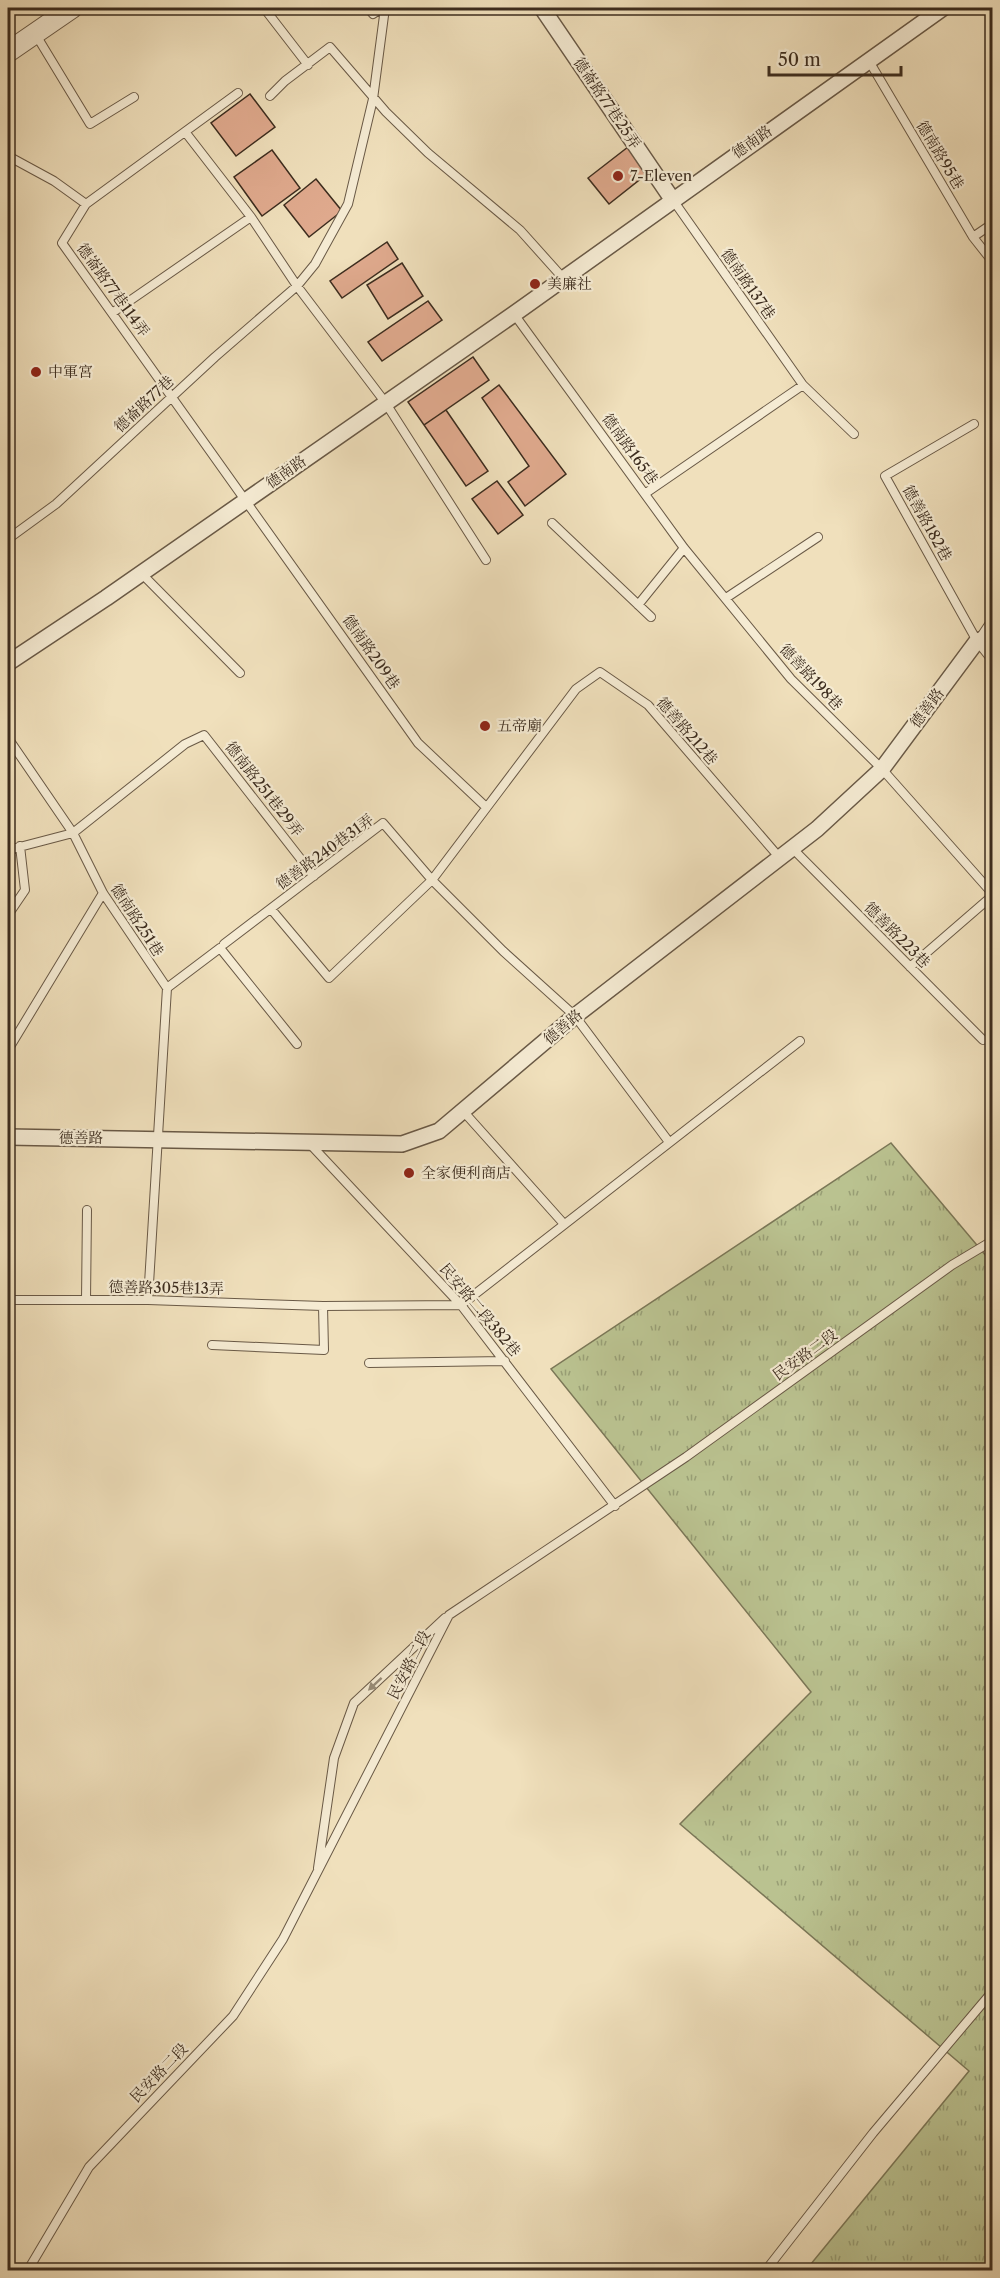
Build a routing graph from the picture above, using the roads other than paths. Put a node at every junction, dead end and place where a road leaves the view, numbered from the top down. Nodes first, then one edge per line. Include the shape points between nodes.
1 (72, 8) edge
2 (264, 8) edge
3 (368, 8) edge
4 (383, 8) edge
5 (542, 8) edge
6 (943, 8) edge
7 (35, 33) junction
8 (8, 52) edge
9 (868, 60) junction
10 (308, 65) junction
11 (238, 93) dead end
12 (270, 96) dead end
13 (134, 97) dead end
14 (373, 99) junction
15 (186, 132) junction
16 (8, 156) edge
17 (672, 199) junction
18 (86, 204) junction
19 (251, 217) junction
20 (993, 224) edge
21 (973, 237) junction
22 (993, 261) edge
23 (563, 278) junction
24 (297, 286) junction
25 (112, 313) junction
26 (514, 314) junction
27 (803, 385) junction
28 (172, 397) junction
29 (385, 402) junction
30 (974, 424) dead end
31 (854, 434) dead end
32 (646, 493) junction
33 (247, 500) junction
34 (552, 523) dead end
35 (818, 537) dead end
36 (8, 539) edge
37 (684, 548) junction
38 (486, 560) dead end
39 (141, 573) junction
40 (726, 598) junction
41 (638, 605) junction
42 (651, 617) dead end
43 (993, 620) edge
44 (993, 636) edge
45 (977, 641) junction
46 (993, 660) edge
47 (8, 663) edge
48 (240, 674) dead end
49 (8, 738) edge
50 (882, 769) junction
51 (486, 807) junction
52 (73, 833) junction
53 (20, 846) junction
54 (792, 848) junction
55 (8, 850) edge
56 (779, 857) junction
57 (314, 876) junction
58 (432, 880) junction
59 (103, 894) junction
60 (993, 894) edge
61 (271, 909) junction
62 (8, 915) edge
63 (225, 945) dead end
64 (910, 967) junction
65 (167, 988) junction
66 (575, 1016) junction
67 (983, 1040) dead end
68 (800, 1041) dead end
69 (297, 1044) dead end
70 (8, 1050) edge
71 (463, 1111) junction
72 (8, 1137) edge
73 (160, 1138) junction
74 (669, 1142) junction
75 (309, 1144) junction
76 (87, 1210) dead end
77 (564, 1224) junction
78 (993, 1241) edge
79 (8, 1300) edge
80 (86, 1300) junction
81 (148, 1300) junction
82 (461, 1305) junction
83 (323, 1306) junction
84 (213, 1345) dead end
85 (504, 1361) junction
86 (369, 1363) dead end
87 (615, 1506) junction
88 (449, 1615) junction
89 (317, 1874) junction
90 (993, 1992) edge
91 (28, 2271) edge
92 (766, 2271) edge

1 - 7 street
2 - 10 lane
3 - 4 lane via 373,14
4 - 14 lane, 德崙路77巷
5 - 17 street, 德崙路77巷25弄
6 - 9 street, 德南路
7 - 8 street
7 - 13 lane via 90,124
9 - 17 street, 德南路
9 - 21 lane, 德南路95巷
10 - 12 lane
10 - 14 lane via 330,47
11 - 15 lane, 德崙路77巷114弄
14 - 23 lane via 428,153 520,230
14 - 24 lane, 德崙路77巷 via 348,204 315,264
15 - 18 lane, 德崙路77巷114弄
15 - 19 lane
16 - 18 lane
17 - 23 street, 德南路
17 - 27 lane, 德南路137巷
18 - 25 lane, 德崙路77巷114弄 via 62,243
19 - 24 lane
19 - 25 lane
20 - 21 lane
21 - 22 lane, 德南路95巷
23 - 26 street, 德南路
24 - 28 lane, 德崙路77巷
24 - 29 lane
25 - 28 lane, 德崙路77巷114弄
26 - 29 street, 德南路
26 - 32 lane, 德南路165巷
27 - 31 lane, 德南路137巷
27 - 32 lane
28 - 33 lane, 德崙路77巷114弄
28 - 36 lane, 德崙路77巷 via 56,504
29 - 33 street, 德南路
29 - 38 lane
30 - 45 lane, 德善路182巷 via 885,476
32 - 37 lane, 德南路165巷
33 - 39 street, 德南路
33 - 51 lane, 德南路209巷 via 418,743
34 - 41 lane
35 - 40 lane
37 - 40 lane, 德南路165巷
37 - 41 lane
39 - 47 street, 德南路
39 - 48 lane
40 - 50 lane, 德善路198巷 via 791,679
41 - 42 lane
43 - 45 lane, 德善路
44 - 45 street
45 - 46 lane
45 - 50 street, 德善路
49 - 52 lane, 德南路251巷
50 - 54 street, 德善路
50 - 60 lane, 德善路198巷
51 - 56 lane, 德善路212巷 via 576,689 600,672 648,705
51 - 58 lane, 德善路212巷
52 - 53 lane
52 - 57 lane, 德南路251巷29弄 via 185,744 204,735
52 - 59 lane, 德南路251巷
53 - 55 lane
53 - 62 lane via 25,890
54 - 56 street, 德善路
54 - 64 lane, 德善路223巷
56 - 66 street, 德善路
57 - 58 lane, 德善路240巷31弄 via 383,823
57 - 61 lane, 德善路240巷31弄
58 - 61 lane, 德善路212巷 via 329,978
58 - 66 lane
59 - 65 lane, 德南路251巷
59 - 70 lane
60 - 64 lane
61 - 63 lane, 德善路240巷31弄
64 - 67 lane, 德善路223巷
65 - 69 lane via 220,948
65 - 73 lane
66 - 71 street, 德善路
66 - 74 lane
68 - 74 lane
71 - 75 street, 德善路 via 440,1131 402,1144
71 - 77 lane
72 - 73 street, 德善路
73 - 75 street, 德善路
73 - 81 lane
74 - 77 lane
75 - 82 lane, 民安路二段382巷
76 - 80 lane
77 - 82 lane
78 - 87 lane, 民安路二段 via 951,1265
79 - 80 lane, 德善路305巷13弄
80 - 81 lane, 德善路305巷13弄
81 - 83 lane, 德善路305巷13弄
82 - 83 lane, 德善路305巷13弄
82 - 85 lane, 民安路二段382巷
83 - 84 lane via 324,1350
85 - 86 lane
85 - 87 lane, 民安路二段382巷
87 - 88 lane, 民安路二段
88 - 89 lane, 民安路二段
88 -> 89 lane via 354,1703 334,1758
89 - 91 lane, 民安路二段 via 283,1939 233,2016 88,2167
90 - 92 lane via 873,2133

